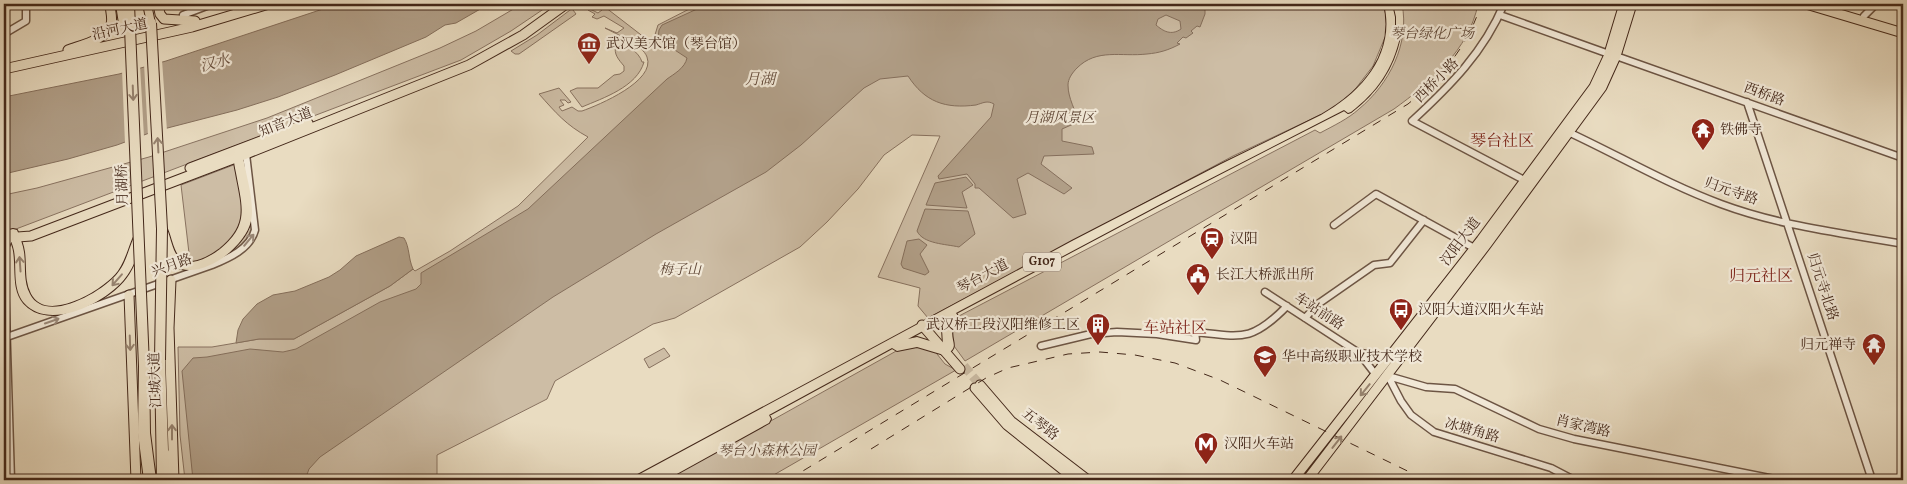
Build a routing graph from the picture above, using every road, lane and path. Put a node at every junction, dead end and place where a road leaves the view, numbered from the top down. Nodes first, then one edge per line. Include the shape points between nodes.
1 (26, 4) edge
2 (110, 4) edge
3 (121, 4) edge
4 (129, 4) edge
5 (146, 4) edge
6 (153, 4) edge
7 (158, 4) edge
8 (212, 4) edge
9 (255, 4) edge
10 (269, 4) edge
11 (558, 4) edge
12 (566, 4) edge
13 (1504, 4) edge
14 (1624, 4) edge
15 (1632, 4) edge
16 (1806, 4) edge
17 (1822, 4) edge
18 (1876, 4) edge
19 (1394, 5) edge
20 (184, 15) dead end
21 (1500, 15) junction
22 (1864, 16) junction
23 (195, 21) junction
24 (1903, 28) edge
25 (148, 31) junction
26 (1903, 33) edge
27 (4, 34) edge
28 (131, 44) junction
29 (68, 50) junction
30 (1612, 55) junction
31 (4, 63) edge
32 (4, 69) edge
33 (1747, 102) junction
34 (1565, 130) junction
35 (241, 153) junction
36 (1903, 158) edge
37 (1524, 180) junction
38 (1424, 220) junction
39 (1789, 224) junction
40 (1334, 225) dead end
41 (162, 229) junction
42 (9, 236) edge
43 (139, 237) junction
44 (1903, 244) edge
45 (1474, 248) junction
46 (172, 280) junction
47 (1265, 292) dead end
48 (129, 295) junction
49 (1286, 306) junction
50 (953, 316) junction
51 (1305, 318) junction
52 (927, 326) junction
53 (5, 338) edge
54 (897, 346) junction
55 (1041, 346) dead end
56 (946, 349) junction
57 (1359, 353) junction
58 (1390, 356) junction
59 (144, 366) joint
60 (962, 367) tunnel mouth
61 (1376, 375) junction
62 (1388, 376) junction
63 (146, 465) junction
64 (11, 480) edge
65 (136, 480) edge
66 (144, 480) edge
67 (150, 480) edge
68 (170, 480) edge
69 (640, 480) edge
70 (656, 480) edge
71 (1076, 480) edge
72 (1088, 480) edge
73 (1293, 480) edge
74 (1307, 480) edge
75 (1574, 480) edge
76 (1780, 480) edge
77 (1872, 480) edge

1 - 27 street via 26,21
2 - 29 main road, 沿河大道 via 109,28 99,37
3 - 28 highway, bridge
4 - 28 highway, 月湖桥, bridge
5 - 25 highway
6 - 25 highway
7 - 23 main road via 164,19
8 - 20 street
9 - 23 main road, 沿河大道
10 - 25 main road, 沿河大道 via 192,27
11 - 35 main road, 知音大道 via 472,58
12 - 35 main road, 知音大道 via 523,35 469,65
13 - 21 street, 西桥小路
14 - 30 main road, 汉阳大道
15 - 30 main road, 汉阳大道
16 - 26 main road
17 - 22 main road
18 - 22 street
19 - 50 highway, 琴台大道 / G107 via 1397,35 1389,64 1373,88 1350,109
19 - 52 highway, 琴台大道 / G107 via 1382,61 1366,85 1343,106
21 - 30 street, 西桥路
21 - 37 street, 西桥小路 via 1479,51 1455,82 1412,120
22 - 24 main road
23 - 25 main road, 沿河大道
25 - 29 main road, 沿河大道
25 - 32 main road, 沿河大道
41 -> 25 highway, bridge
28 -> 43 highway, 月湖桥, bridge
29 - 31 main road, 沿河大道
30 - 33 street, 西桥路
30 - 34 main road, 汉阳大道
33 - 36 street, 西桥路
33 - 39 street, 归元寺北路
34 - 37 main road, 汉阳大道
34 - 39 street, 归元寺路 via 1664,180 1722,204
34 - 62 main road, 汉阳大道
35 - 41 highway via 246,215 241,233 232,245 197,265 185,266 176,262
35 - 42 main road, 知音大道 via 31,236
46 -> 35 street, 兴月路 via 223,260 253,238 255,230
37 - 45 main road, 汉阳大道
38 - 40 street via 1376,194
38 - 45 street
38 - 51 street via 1390,263 1374,265 1318,304
39 - 44 street, 归元寺路
39 - 77 street, 归元寺北路
41 - 68 highway, 江城大道, bridge via 161,442
43 -> 42 highway via 120,277 105,292 83,304 45,310 36,307 25,295
42 - 53 street via 4,249
43 - 59 highway, 月湖桥, bridge
45 - 58 main road, 汉阳大道
46 - 48 street, 兴月路
68 -> 46 main road, 江城大道 via 169,328
47 - 49 street, 车站前路
53 -> 48 street, 兴月路
48 -> 65 main road, 江城大道
49 - 51 street, 车站前路
49 - 55 street via 1265,328 1254,334 1195,332 1196,340 1118,332 1092,334
50 - 52 highway, 琴台大道 / G107
50 - 56 highway via 947,327
51 - 57 street, 车站前路
52 - 54 highway, 琴台大道 / G107
52 - 56 main road
52 - 69 highway, 琴台大道 / G107
53 - 64 street
54 - 56 highway via 917,342
54 - 70 highway, 琴台大道 / G107
56 - 60 main road
57 - 58 street
57 - 61 street
58 - 61 main road, 汉阳大道
59 - 63 highway, 江城大道
61 -> 73 main road, 汉阳大道
74 -> 62 main road, 汉阳大道
62 - 75 street, 冰塘角路 via 1402,404 1418,424 1434,432 1550,468
62 - 76 street, 肖家湾路 via 1426,387 1455,389 1539,429 1574,439
63 - 66 highway
63 - 67 highway, 江城大道
71 - 72 main road, 五琴路 via 1007,425 978,387 1012,421

